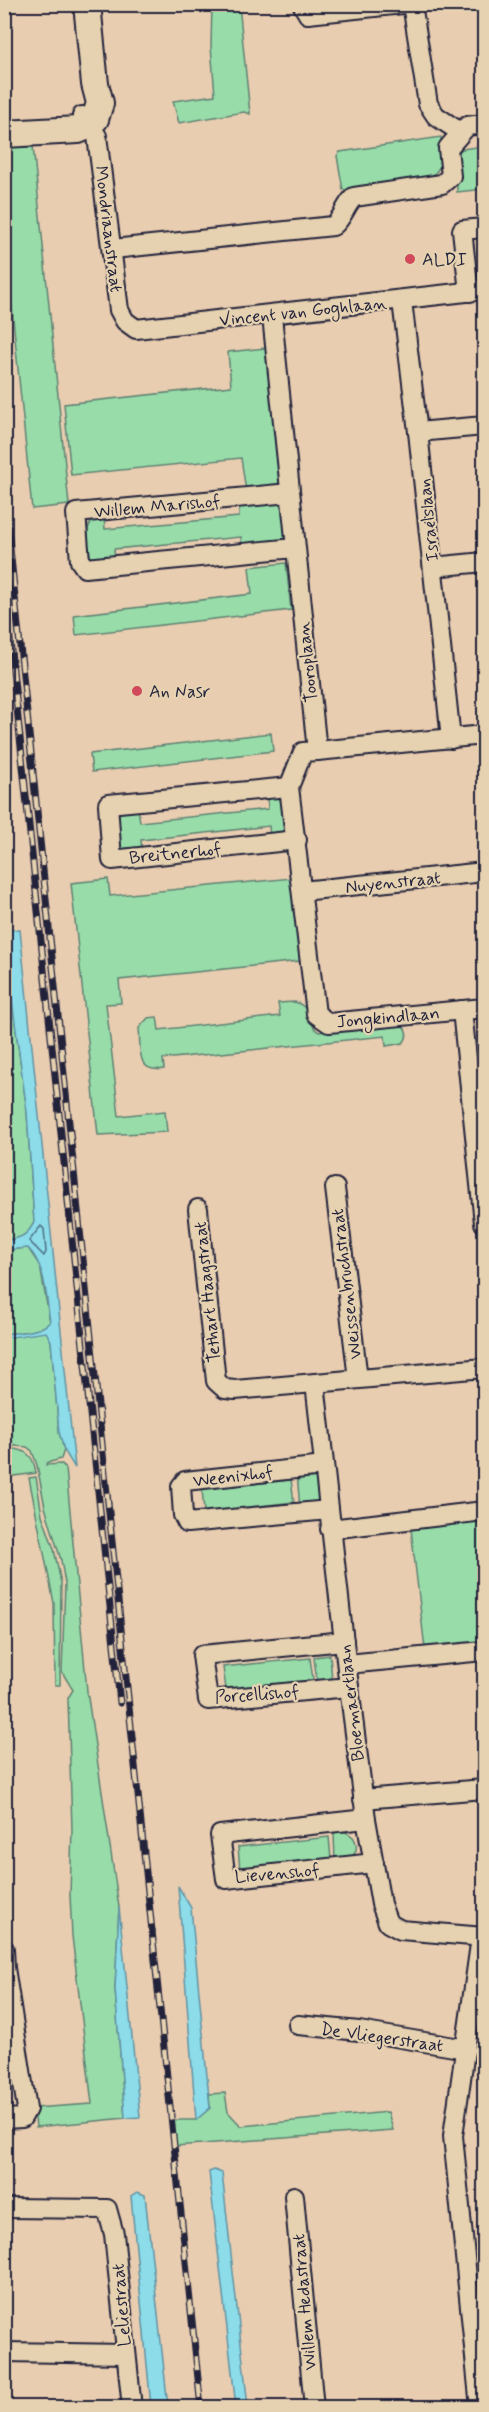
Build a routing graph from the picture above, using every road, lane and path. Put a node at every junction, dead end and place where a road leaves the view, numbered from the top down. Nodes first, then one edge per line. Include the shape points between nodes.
1 (87, 4) edge
2 (403, 4) edge
3 (412, 4) edge
4 (305, 9) edge
5 (81, 122) junction
6 (4, 124) edge
7 (484, 124) edge
8 (460, 132) junction
9 (4, 134) edge
10 (484, 228) edge
11 (113, 249) junction
12 (477, 291) edge
13 (402, 301) junction
14 (272, 316) junction
15 (136, 329) joint
16 (484, 426) edge
17 (418, 432) junction
18 (289, 493) junction
19 (294, 548) junction
20 (484, 562) edge
21 (434, 567) junction
22 (484, 735) edge
23 (451, 739) junction
24 (317, 751) junction
25 (290, 787) junction
26 (297, 840) junction
27 (484, 872) edge
28 (302, 891) junction
29 (484, 1008) edge
30 (462, 1010) junction
31 (335, 1188) dead end
32 (198, 1209) dead end
33 (484, 1223) edge
34 (484, 1368) edge
35 (358, 1379) junction
36 (315, 1383) junction
37 (324, 1466) junction
38 (329, 1510) junction
39 (484, 1511) edge
40 (330, 1529) junction
41 (344, 1641) junction
42 (484, 1651) edge
43 (346, 1664) junction
44 (349, 1687) junction
45 (484, 1789) edge
46 (363, 1799) junction
47 (366, 1819) junction
48 (374, 1863) junction
49 (483, 1937) edge
50 (4, 1949) edge
51 (5, 1968) edge
52 (298, 2025) dead end
53 (466, 2049) junction
54 (4, 2119) edge
55 (294, 2196) dead end
56 (4, 2208) edge
57 (4, 2352) edge
58 (126, 2354) junction
59 (132, 2408) edge
60 (314, 2408) edge
61 (480, 2408) edge

1 - 5 street via 100,103 94,119
2 - 4 street
3 - 8 street via 428,104 436,116
5 - 6 street
5 - 9 street
5 - 11 street, Mondriaanstraat via 97,136
7 - 8 street via 467,126
8 - 11 street via 448,148 452,176 442,184 354,197 333,226
10 - 12 street, Vincent van Goghlaan via 462,230
11 - 15 street, Mondriaanstraat via 119,310
12 - 13 street, Vincent van Goghlaan
13 - 14 street, Vincent van Goghlaan
13 - 17 street, Israëlslaan
14 - 15 street, Vincent van Goghlaan
14 - 18 street, Tooroplaan
16 - 17 street
17 - 21 street, Israëlslaan
18 - 19 street, Tooroplaan
18 - 19 street, Willem Marishof via 76,513 80,561 85,568
19 - 24 street, Tooroplaan
20 - 21 street
21 - 23 street, Israëlslaan
22 - 23 street
23 - 24 street
24 - 25 street via 303,752
25 - 26 street
25 - 26 street, Breitnerhof via 108,804 112,860
26 - 28 street
27 - 28 street, Nuyenstraat
28 - 30 street, Jongkindlaan via 316,1014 322,1020 329,1023
29 - 30 street, Jongkindlaan
30 - 33 street
31 - 35 street, Weissenbruchstraat
32 - 36 street, Tethart Haagstraat via 216,1381 225,1389 235,1390
34 - 35 street
35 - 36 street
36 - 37 street, Bloemaertlaan
37 - 38 street, Bloemaertlaan
37 - 38 street, Weenixhof via 185,1481 181,1486 183,1515 188,1523
38 - 40 street, Bloemaertlaan
39 - 40 street
40 - 41 street, Bloemaertlaan
41 - 43 street, Bloemaertlaan
41 - 44 street, Porcellishof via 202,1655 208,1700
42 - 43 street
43 - 44 street, Bloemaertlaan
44 - 46 street, Bloemaertlaan
45 - 46 street
46 - 47 street, Bloemaertlaan
47 - 48 street, Bloemaertlaan
47 - 48 street, Lievenshof via 220,1835 226,1879
48 - 49 street, Bloemaertlaan via 388,1923 401,1930
49 - 53 street
50 - 51 street
51 - 54 street via 27,2109 22,2118
52 - 53 street, De Vliegerstraat
53 - 61 street via 453,2136
55 - 60 street, Willem Hedastraat
56 - 58 street, Leliestraat via 107,2209 114,2234
57 - 58 street
58 - 59 street, Leliestraat

